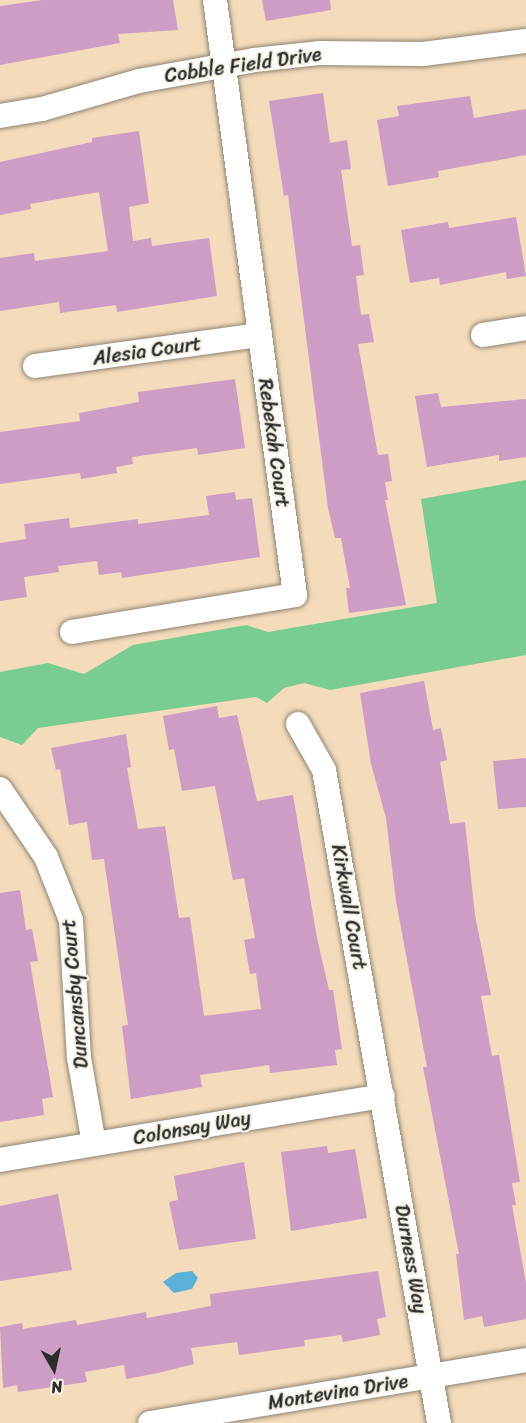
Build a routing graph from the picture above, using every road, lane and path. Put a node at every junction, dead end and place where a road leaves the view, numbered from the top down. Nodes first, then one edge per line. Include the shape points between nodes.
1 (214, 0) edge
2 (526, 40) edge
3 (224, 65) junction
4 (0, 116) edge
5 (526, 328) edge
6 (259, 335) junction
7 (483, 335) dead end
8 (35, 366) dead end
9 (72, 632) dead end
10 (298, 724) dead end
11 (0, 789) edge
12 (383, 1096) junction
13 (94, 1144) junction
14 (0, 1160) edge
15 (526, 1360) edge
16 (431, 1376) junction
17 (150, 1423) edge
18 (439, 1423) edge

1 - 3 street, Rebekah Court
2 - 3 street, Cobble Field Drive via 423,54 319,53
3 - 4 street, Cobble Field Drive via 138,81 42,109
3 - 6 street, Rebekah Court
5 - 7 street
6 - 8 street, Alesia Court
6 - 9 street, Rebekah Court via 295,595
10 - 12 street, Kirkwall Court via 324,770
11 - 13 street, Duncansby Court via 46,857 70,920 79,1058
12 - 13 street, Colonsay Way
12 - 16 street, Durness Way
13 - 14 street, Colonsay Way
15 - 16 street, Montevina Drive
16 - 17 street, Montevina Drive
16 - 18 street, Durness Way

